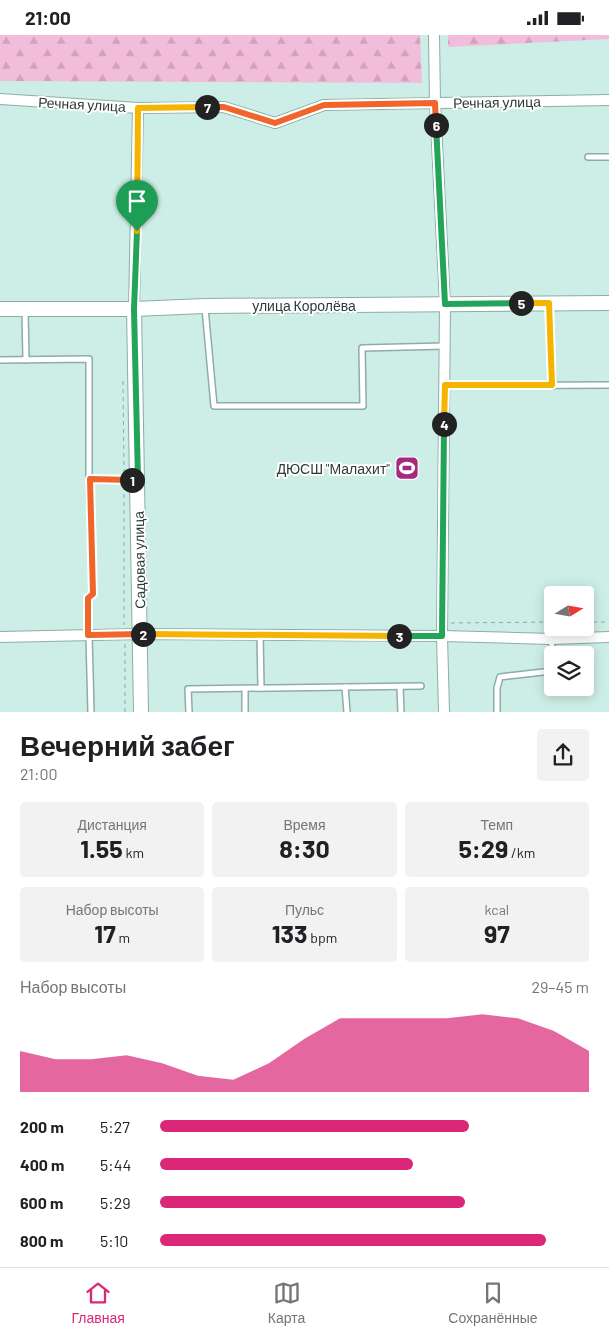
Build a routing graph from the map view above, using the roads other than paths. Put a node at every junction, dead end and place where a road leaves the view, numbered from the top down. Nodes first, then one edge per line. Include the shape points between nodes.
1 (434, 35) edge
2 (0, 99) edge
3 (609, 100) edge
4 (435, 103) junction
5 (138, 108) junction
6 (588, 157) dead end
7 (609, 157) edge
8 (549, 303) junction
9 (609, 303) edge
10 (445, 304) junction
11 (204, 306) junction
12 (0, 309) edge
13 (25, 309) junction
14 (134, 309) junction
15 (445, 347) junction
16 (0, 360) edge
17 (26, 360) junction
18 (445, 385) junction
19 (552, 385) junction
20 (609, 385) edge
21 (90, 479) junction
22 (131, 480) junction
23 (140, 634) junction
24 (88, 635) junction
25 (260, 635) junction
26 (442, 636) junction
27 (0, 637) edge
28 (609, 637) edge
29 (550, 639) junction
30 (551, 646) edge
31 (544, 672) edge
32 (421, 686) dead end
33 (345, 687) junction
34 (400, 687) junction
35 (261, 688) junction
36 (245, 689) junction
37 (91, 712) edge
38 (141, 712) edge
39 (189, 712) edge
40 (245, 712) edge
41 (347, 712) edge
42 (401, 712) edge
43 (444, 712) edge
44 (497, 712) edge

1 - 4 street
2 - 5 street, Речная улица
3 - 4 street, Речная улица
4 - 5 street, Речная улица via 324,105 275,123 224,107
4 - 10 street
5 - 14 street, Садовая улица
6 - 7 lane
8 - 9 street, улица Королёва
8 - 10 street, улица Королёва
8 - 19 lane
10 - 11 street, улица Королёва
10 - 15 street
11 - 14 street, улица Королёва
11 - 15 lane via 214,406 363,405 362,348
12 - 13 street, улица Королёва
13 - 14 street, улица Королёва
13 - 17 lane
14 - 22 street, Садовая улица
15 - 18 street
16 - 17 lane
17 - 21 lane via 89,359
18 - 19 lane
18 - 26 street
19 - 20 lane
21 - 22 lane
21 - 24 lane via 93,594 88,598
22 - 23 street, Садовая улица
23 - 24 street
23 - 25 street
23 - 38 street, Садовая улица
24 - 27 street
24 - 37 lane
25 - 26 street
25 - 35 lane
26 - 29 street
26 - 43 street
28 - 29 street
29 - 30 lane
31 - 44 lane via 500,677 496,688
32 - 34 lane
33 - 34 lane
33 - 35 lane
33 - 41 lane
34 - 42 lane
35 - 36 lane
36 - 39 lane via 188,689
36 - 40 lane

